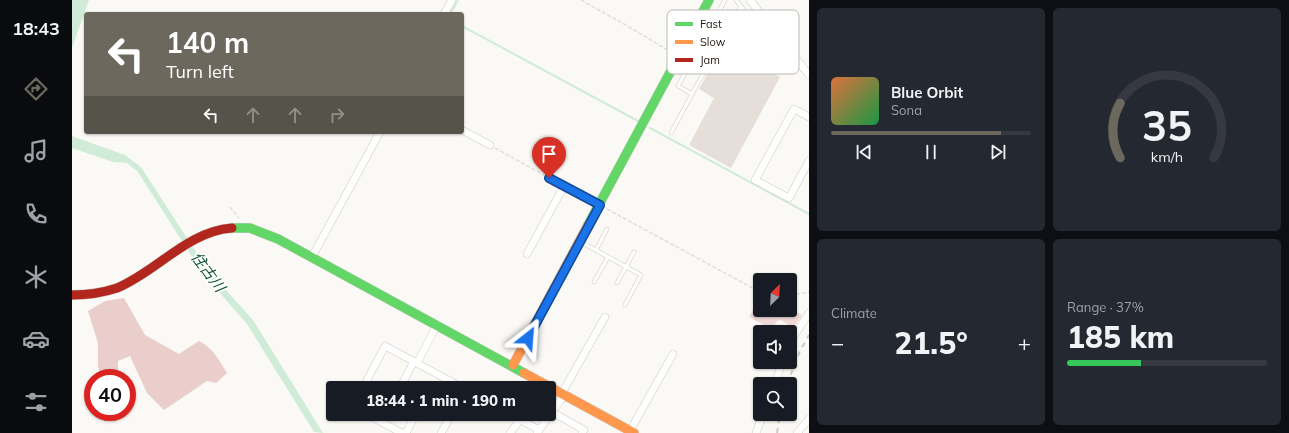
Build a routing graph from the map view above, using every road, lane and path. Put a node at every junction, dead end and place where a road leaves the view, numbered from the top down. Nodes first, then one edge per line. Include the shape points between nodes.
1 (452, 0) edge
2 (581, 0) edge
3 (710, 0) edge
4 (725, 0) edge
5 (750, 0) edge
6 (736, 1) edge
7 (741, 6) junction
8 (705, 10) edge
9 (720, 10) edge
10 (739, 10) edge
11 (744, 10) edge
12 (758, 10) edge
13 (445, 12) edge
14 (667, 50) edge
15 (799, 62) edge
16 (670, 74) edge
17 (685, 74) edge
18 (703, 74) edge
19 (809, 75) edge
20 (692, 94) junction
21 (809, 117) edge
22 (464, 131) edge
23 (672, 133) dead end
24 (379, 134) edge
25 (490, 145) joint
26 (809, 161) edge
27 (549, 178) joint
28 (564, 186) junction
29 (600, 205) junction
30 (230, 207) dead end
31 (245, 226) junction
32 (607, 229) dead end
33 (580, 242) junction
34 (596, 250) junction
35 (634, 252) dead end
36 (527, 254) dead end
37 (312, 256) junction
38 (608, 257) junction
39 (626, 267) junction
40 (594, 282) dead end
41 (617, 283) dead end
42 (753, 288) edge
43 (809, 292) edge
44 (797, 294) edge
45 (72, 295) edge
46 (625, 304) dead end
47 (809, 313) edge
48 (605, 317) dead end
49 (437, 325) junction
50 (797, 331) edge
51 (672, 354) dead end
52 (415, 362) junction
53 (513, 365) junction
54 (367, 381) edge
55 (404, 381) edge
56 (450, 381) edge
57 (563, 394) junction
58 (556, 405) edge
59 (556, 414) edge
60 (809, 419) edge
61 (379, 421) edge
62 (412, 421) edge
63 (448, 421) edge
64 (519, 421) edge
65 (522, 421) edge
66 (546, 421) edge
67 (760, 421) edge
68 (538, 432) edge
69 (632, 432) edge
70 (402, 433) edge
71 (406, 433) edge
72 (441, 433) edge
73 (510, 433) edge
74 (582, 433) edge
75 (756, 433) edge
76 (798, 433) edge

1 - 13 street
2 - 14 path
3 - 8 street
4 - 9 lane
5 - 12 street
6 - 7 lane
7 - 10 lane
7 - 11 lane
15 - 19 street
16 - 29 street
17 - 20 lane via 678,86
18 - 20 lane
20 - 23 lane
21 - 26 street via 794,109 755,180 789,198
22 - 25 street
24 - 37 street
25 - 27 path
27 - 28 street
28 - 29 street
28 - 36 street
29 - 33 street
29 - 42 path
30 - 31 path
31 - 37 street via 266,233
31 - 45 street via 231,226 204,236 159,264 99,294
32 - 34 lane
33 - 34 lane
33 - 53 street
34 - 38 lane
35 - 39 lane
37 - 49 street
38 - 39 lane
38 - 40 lane
39 - 41 lane
39 - 46 lane via 641,275
43 - 44 path
47 - 50 street
48 - 57 street
49 - 52 street
49 - 53 street
51 - 69 street
52 - 54 street via 385,346
52 - 55 street
52 - 56 street
53 - 57 street
57 - 58 street
57 - 69 street
59 - 74 street via 584,430
60 - 76 street
61 - 70 street
62 - 71 street
63 - 72 street
64 - 73 street
65 - 68 street
66 - 68 street
67 - 75 street

